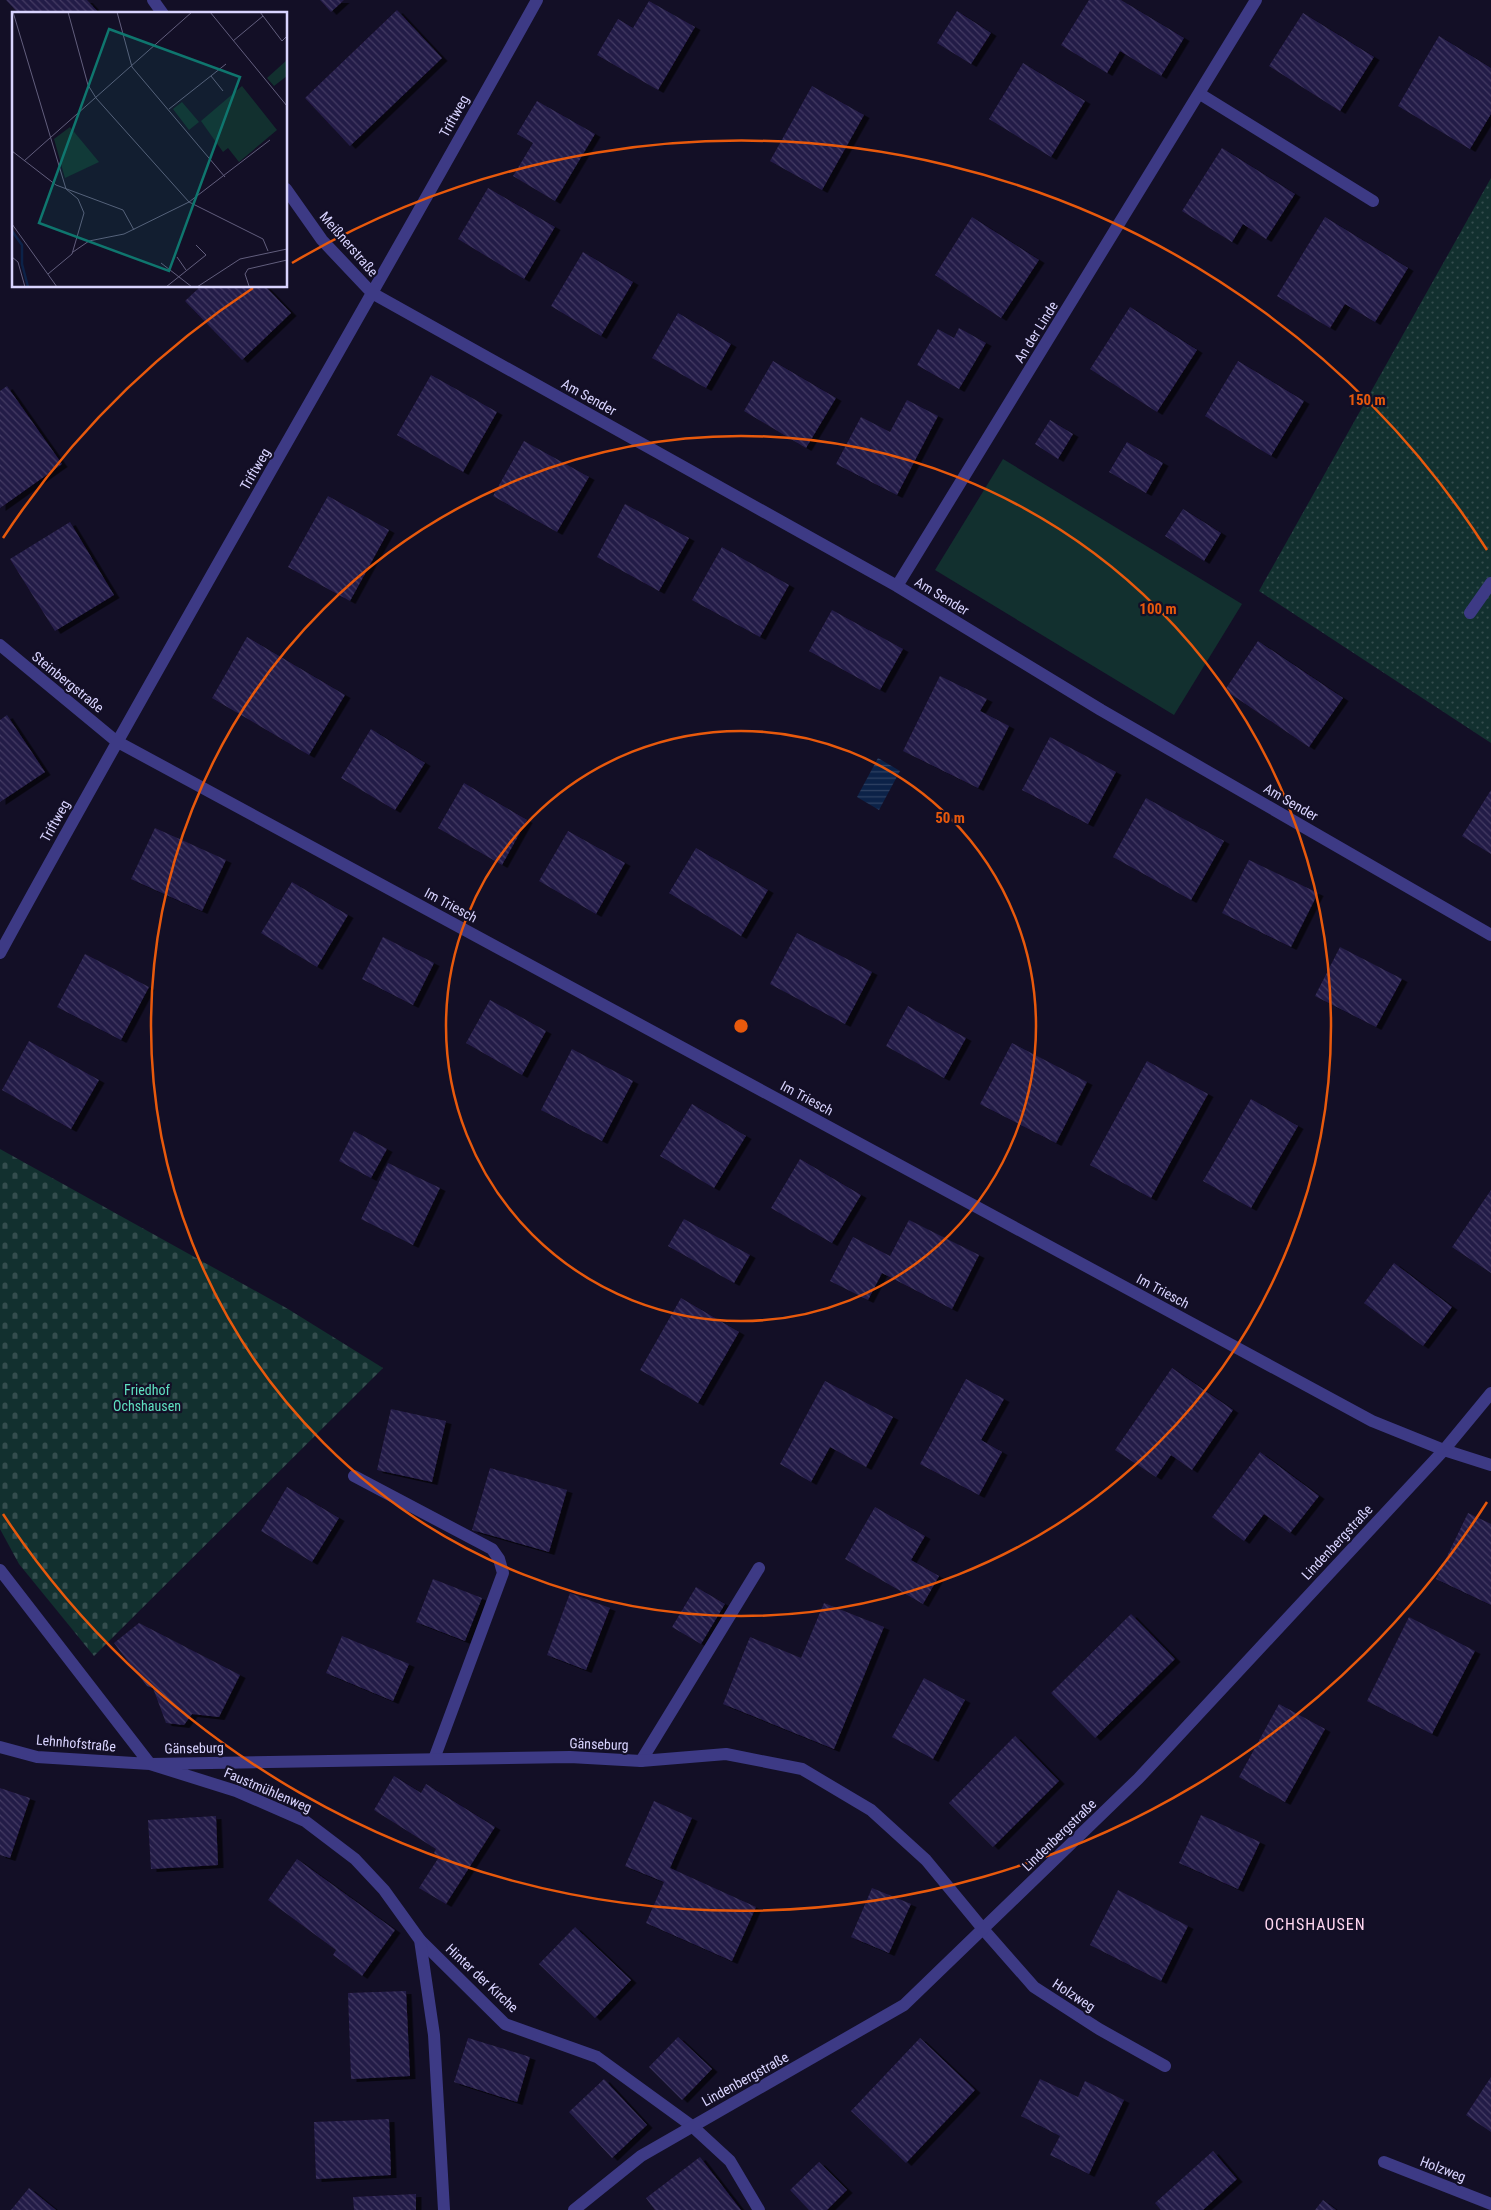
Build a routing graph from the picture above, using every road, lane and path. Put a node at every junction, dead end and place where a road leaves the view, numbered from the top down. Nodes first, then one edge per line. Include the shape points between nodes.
1 (153, 0) edge
2 (537, 0) edge
3 (1256, 0) edge
4 (162, 12) edge
5 (1200, 94) junction
6 (288, 192) edge
7 (1373, 201) dead end
8 (372, 294) junction
9 (1491, 583) edge
10 (897, 586) junction
11 (1470, 614) dead end
12 (0, 646) edge
13 (116, 741) junction
14 (1491, 935) edge
15 (0, 953) edge
16 (1491, 1393) edge
17 (1444, 1450) junction
18 (1491, 1465) edge
19 (354, 1476) dead end
20 (759, 1568) dead end
21 (0, 1570) edge
22 (0, 1746) edge
23 (434, 1759) junction
24 (641, 1761) junction
25 (150, 1764) junction
26 (983, 1929) junction
27 (420, 1940) junction
28 (1164, 2066) dead end
29 (692, 2126) junction
30 (1384, 2162) dead end
31 (1491, 2204) edge
32 (444, 2210) edge
33 (574, 2210) edge
34 (759, 2210) edge

1 - 4 street
2 - 8 street, Triftweg
3 - 5 street, An der Linde
5 - 7 street
5 - 10 street, An der Linde
6 - 8 street, Meißnerstraße via 322,240
8 - 10 street, Am Sender
8 - 13 street, Triftweg
9 - 11 street
10 - 14 street, Am Sender via 1109,714
12 - 13 street, Steinbergstraße
13 - 15 street, Triftweg
13 - 17 street, Im Triesch via 1372,1421
16 - 17 street, Lindenbergstraße
17 - 18 street, Im Triesch
17 - 26 street, Lindenbergstraße via 1138,1779
19 - 23 street via 492,1549 504,1573
20 - 24 street
21 - 25 street
22 - 25 street, Lehnhofstraße via 38,1757
23 - 24 street, Gänseburg via 570,1757
23 - 25 street, Gänseburg
24 - 26 street, Gänseburg via 726,1754 802,1769 871,1810 926,1860
25 - 27 street, Faustmühlenweg via 236,1791 305,1821 355,1858 384,1890
26 - 28 street, Holzweg via 1034,1987
26 - 29 street, Lindenbergstraße via 904,2006
27 - 29 street, Hinter der Kirche via 505,2024 597,2057
27 - 32 street, Faustmühlenweg via 434,2035
29 - 33 street, Lindenbergstraße via 641,2156
29 - 34 street, Hinter der Kirche via 730,2161
30 - 31 street, Holzweg

